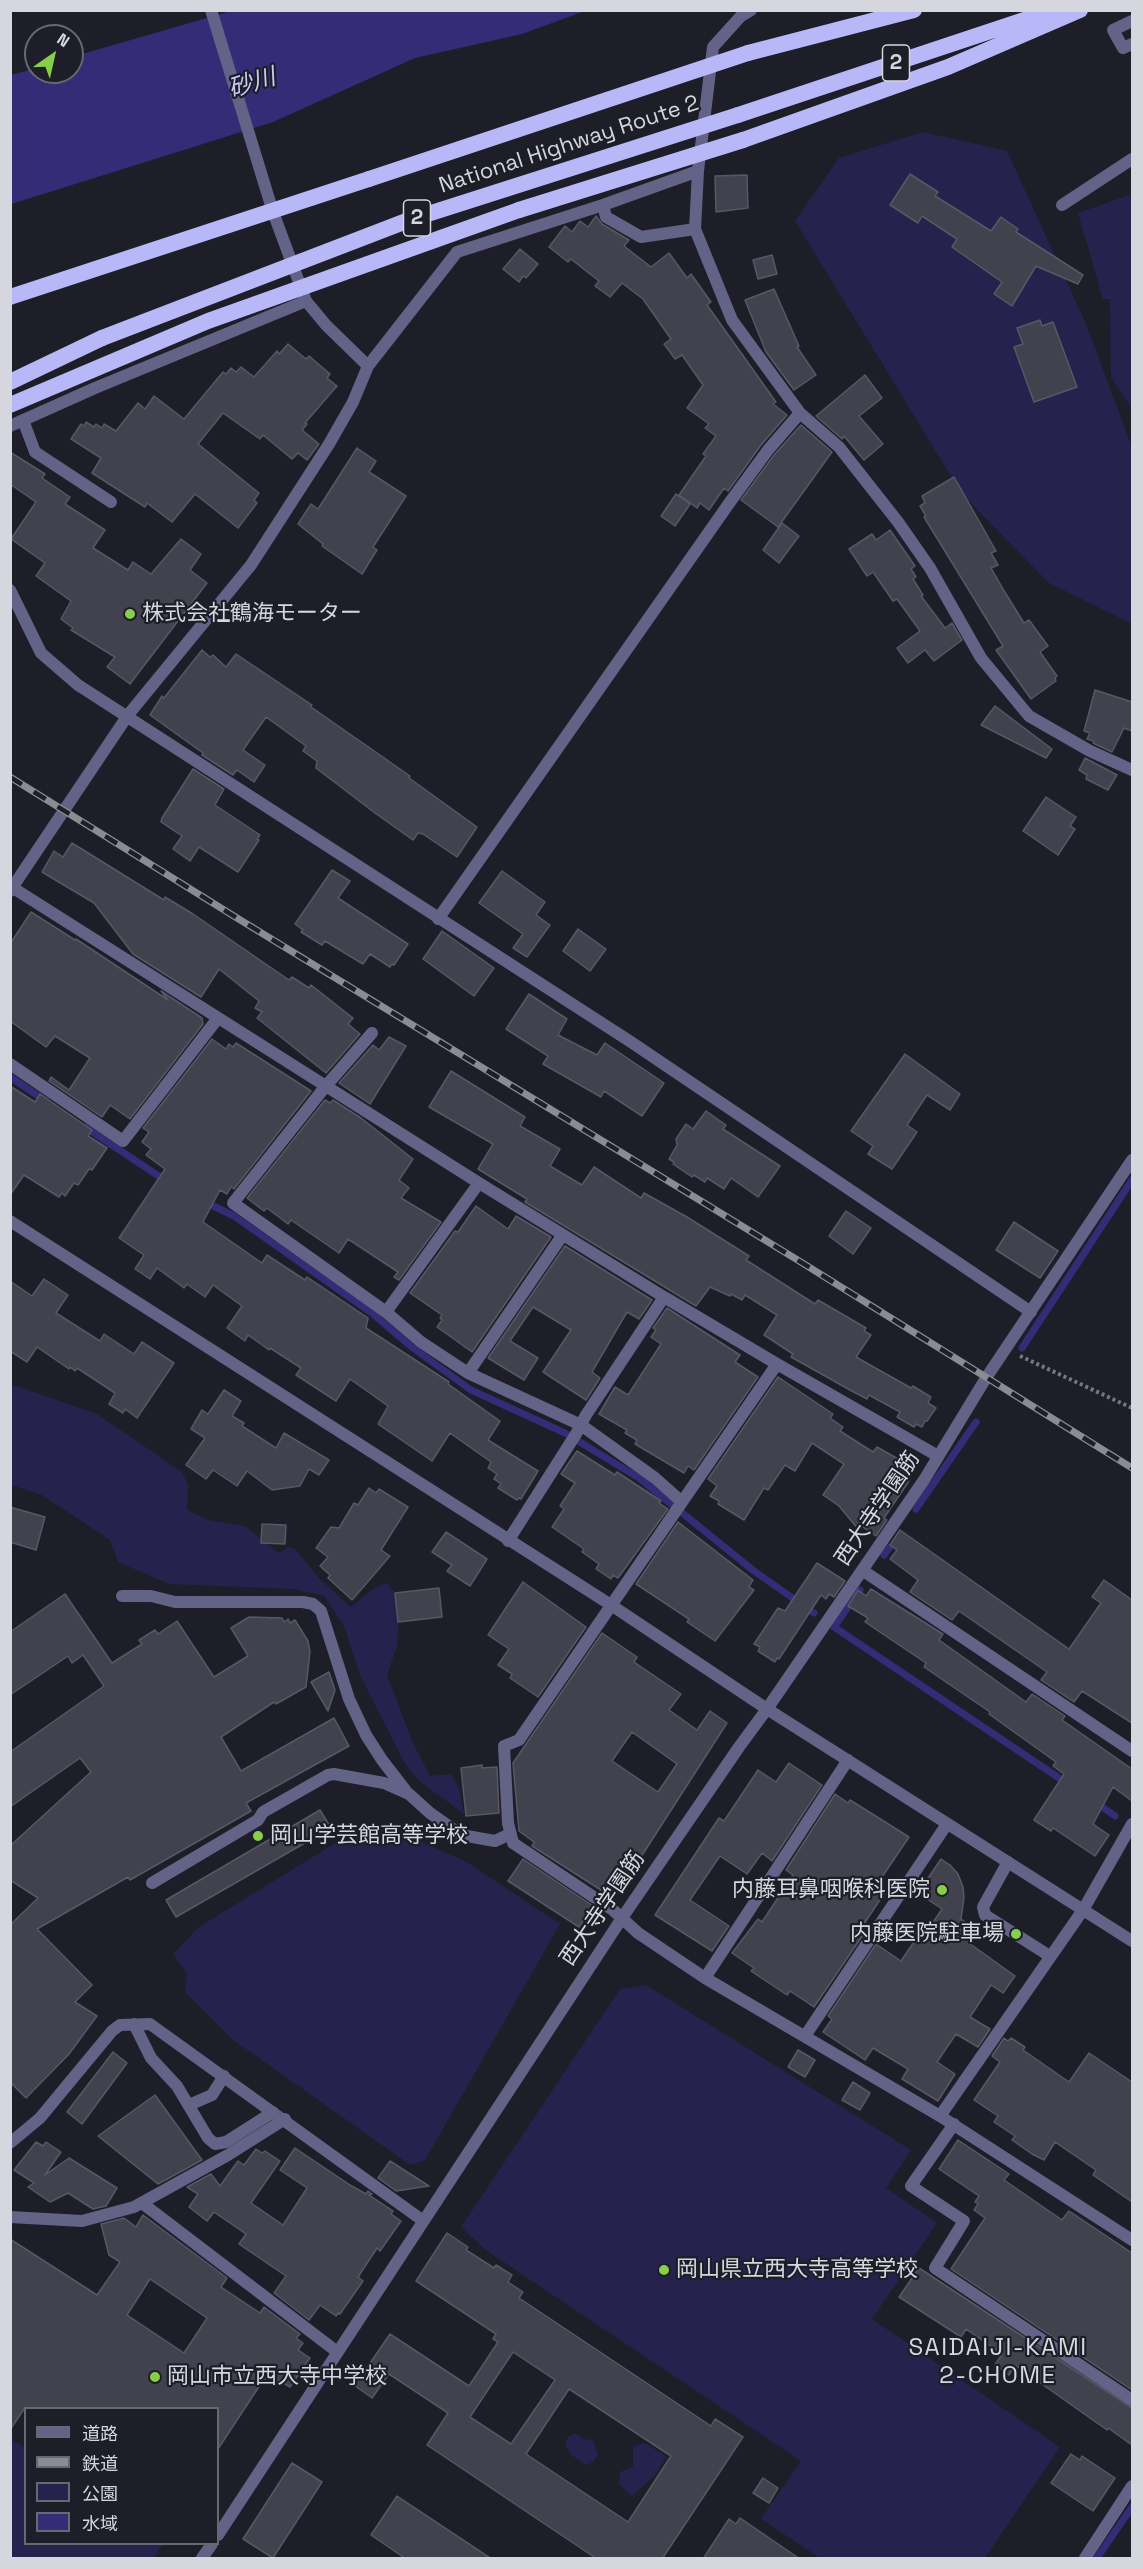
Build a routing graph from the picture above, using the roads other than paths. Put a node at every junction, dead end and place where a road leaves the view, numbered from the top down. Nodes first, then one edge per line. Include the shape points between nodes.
1 (211, 10) edge
2 (751, 10) edge
3 (914, 10) edge
4 (1054, 10) edge
5 (1080, 10) edge
6 (1132, 21) edge
7 (1132, 44) edge
8 (1132, 159) edge
9 (698, 171) junction
10 (603, 205) junction
11 (1062, 205) dead end
12 (273, 212) junction
13 (695, 229) junction
14 (303, 295) junction
15 (10, 297) edge
16 (102, 338) junction
17 (368, 366) junction
18 (10, 374) edge
19 (10, 382) edge
20 (10, 405) edge
21 (800, 413) junction
22 (23, 420) junction
23 (10, 426) edge
24 (111, 502) dead end
25 (10, 590) edge
26 (128, 715) junction
27 (1132, 770) edge
28 (11, 888) edge
29 (438, 919) junction
30 (218, 1018) junction
31 (372, 1034) dead end
32 (10, 1064) edge
33 (325, 1087) junction
34 (1132, 1160) edge
35 (479, 1183) junction
36 (10, 1221) edge
37 (562, 1236) junction
38 (664, 1297) junction
39 (386, 1312) junction
40 (1031, 1312) junction
41 (777, 1364) junction
42 (468, 1373) junction
43 (576, 1434) junction
44 (938, 1456) junction
45 (678, 1507) junction
46 (508, 1541) junction
47 (862, 1570) junction
48 (122, 1596) dead end
49 (611, 1605) junction
50 (767, 1709) junction
51 (1132, 1751) edge
52 (848, 1760) junction
53 (409, 1794) junction
54 (947, 1824) junction
55 (1132, 1824) edge
56 (510, 1834) junction
57 (1008, 1862) junction
58 (152, 1883) dead end
59 (1083, 1910) junction
60 (622, 1918) junction
61 (1132, 1941) edge
62 (1045, 1953) dead end
63 (705, 1977) junction
64 (134, 2024) junction
65 (805, 2036) junction
66 (224, 2076) junction
67 (189, 2105) junction
68 (273, 2112) junction
69 (940, 2116) junction
70 (285, 2120) junction
71 (954, 2124) junction
72 (10, 2143) edge
73 (142, 2203) junction
74 (10, 2217) edge
75 (422, 2220) junction
76 (1132, 2240) edge
77 (336, 2351) junction
78 (1132, 2400) edge
79 (1132, 2486) edge
80 (219, 2533) edge
81 (211, 2545) edge
82 (202, 2559) edge
83 (1085, 2559) edge

1 - 12 street
2 - 9 street via 713,47
3 - 12 highway, bridge via 748,53
4 - 16 highway, National Highway Route 2 / 2, bridge via 409,220
5 - 14 highway, bridge via 948,67 743,140 519,210
6 - 7 street via 1113,30 1123,48
8 - 11 street
9 - 10 street
9 - 13 street
10 - 13 street via 606,217 641,237
10 - 17 street via 457,252
12 - 14 street
12 - 15 highway
13 - 21 street via 732,320
14 - 17 street via 326,325
14 - 20 highway via 208,321
14 - 22 street
16 - 18 highway, National Highway Route 2 / 2
16 - 19 highway, National Highway Route 2 / 2
17 - 26 street via 329,444 251,565
21 - 27 street via 839,447 898,522 930,568 981,658 1029,716 1090,752
21 - 29 street via 730,502
22 - 23 street
22 - 24 street via 35,452
25 - 26 street via 41,653 78,685
26 - 28 street
26 - 29 street
28 - 30 street
29 - 40 street via 641,1049
30 - 32 street via 123,1141
30 - 33 street
31 - 33 street
33 - 35 street
33 - 39 street via 233,1203
34 - 40 street, 西大寺学園筋
35 - 37 street
35 - 39 street
36 - 46 street
37 - 38 street
37 - 42 street
38 - 41 street
38 - 43 street
39 - 42 street via 421,1342
40 - 44 street, 西大寺学園筋
41 - 44 street
41 - 45 street
42 - 43 street
43 - 45 street via 655,1478
43 - 46 street
44 - 47 street, 西大寺学園筋
45 - 49 street
46 - 49 street
47 - 50 street, 西大寺学園筋
47 - 51 street
48 - 53 street via 151,1596 175,1602 313,1604 321,1611 349,1699 366,1735
49 - 50 street
49 - 56 street via 519,1740 504,1746
50 - 52 street
50 - 60 street, 西大寺学園筋
52 - 54 street
52 - 63 street
53 - 56 street via 461,1835 495,1840
53 - 58 street via 384,1783 328,1775
54 - 57 street
54 - 65 street
55 - 59 street
56 - 60 street via 513,1844
57 - 59 street
57 - 62 street via 983,1907 985,1915
59 - 61 street
59 - 69 street
60 - 63 street
60 - 75 street, 西大寺学園筋
63 - 65 street
64 - 66 street via 150,2024 159,2029
64 - 67 street via 151,2058
64 - 72 street via 120,2025 112,2031 40,2118
65 - 69 street
66 - 67 street via 212,2095
66 - 68 street
67 - 68 street via 215,2144 226,2142
68 - 70 street
69 - 71 street
70 - 73 street
70 - 75 street
71 - 76 street
71 - 78 street via 911,2186 964,2221 935,2268
73 - 74 street via 82,2221
73 - 77 street
75 - 77 street, 西大寺学園筋
77 - 80 street, 西大寺学園筋
79 - 83 street
81 - 82 street

